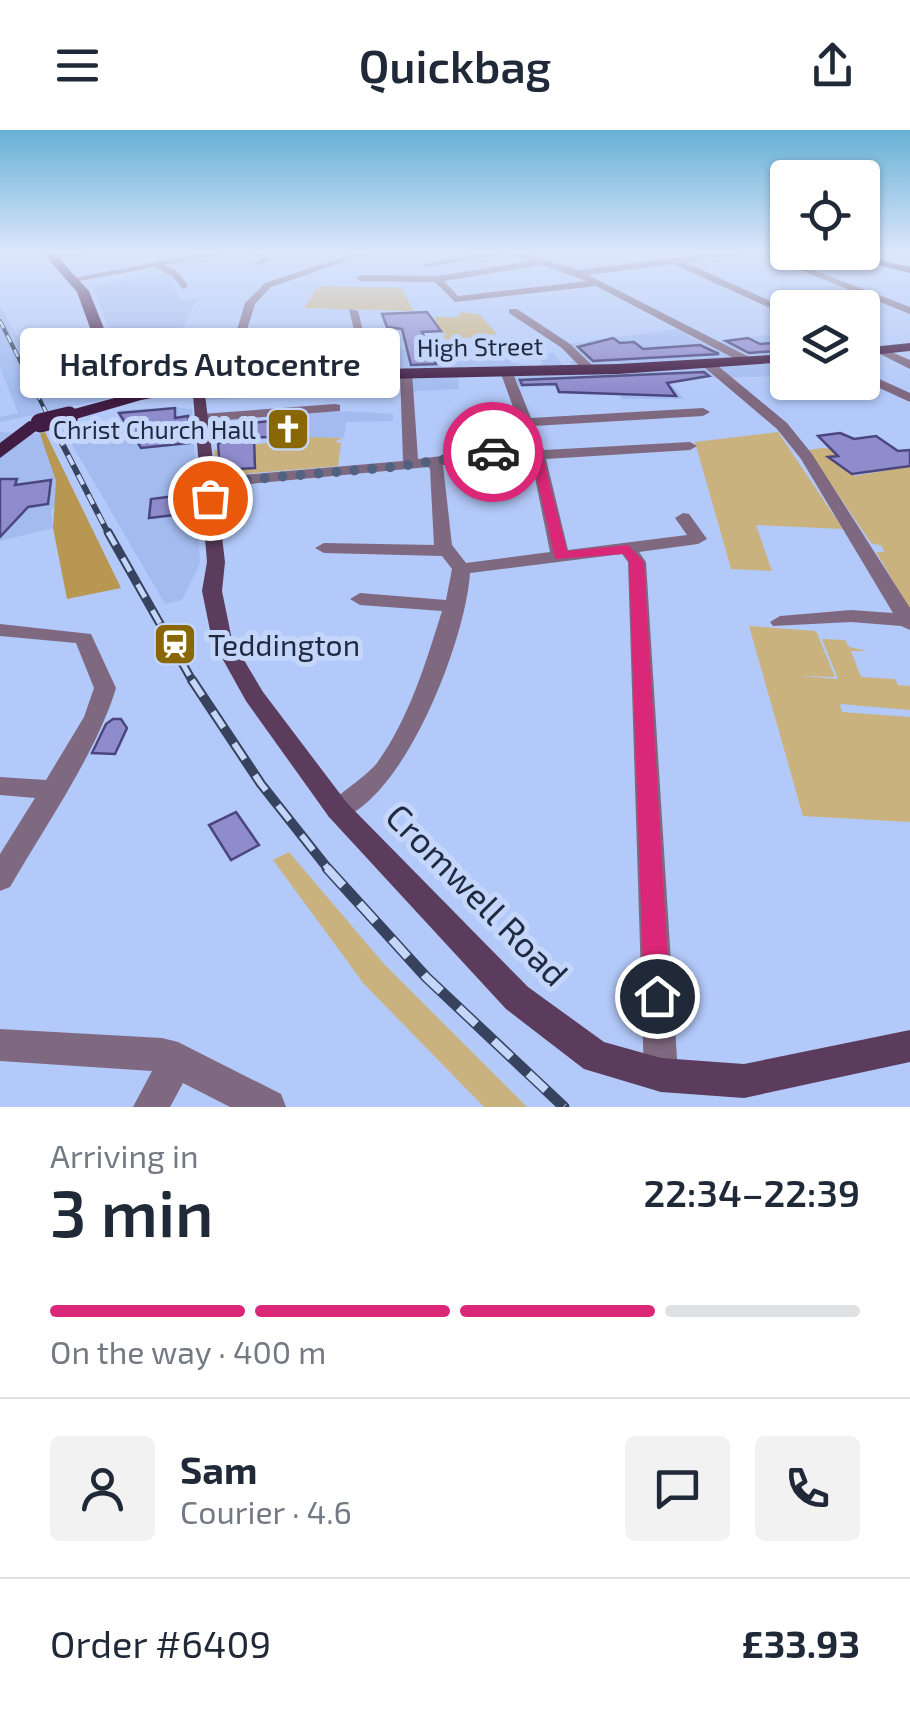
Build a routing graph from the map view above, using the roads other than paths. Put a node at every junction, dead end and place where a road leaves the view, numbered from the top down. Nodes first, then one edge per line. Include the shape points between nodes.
1 (86, 299) edge
2 (254, 299) edge
3 (628, 299) edge
4 (878, 299) edge
5 (892, 304) junction
6 (880, 306) edge
7 (353, 311) dead end
8 (513, 311) dead end
9 (910, 311) edge
10 (910, 347) edge
11 (880, 350) joint
12 (770, 359) edge
13 (747, 361) junction
14 (708, 364) junction
15 (910, 366) edge
16 (590, 370) junction
17 (506, 371) junction
18 (406, 372) junction
19 (370, 373) junction
20 (226, 378) junction
21 (880, 384) edge
22 (189, 385) junction
23 (139, 396) junction
24 (910, 398) edge
25 (335, 408) dead end
26 (703, 412) dead end
27 (202, 418) junction
28 (527, 422) junction
29 (22, 429) edge
30 (690, 446) dead end
31 (0, 450) edge
32 (537, 452) junction
33 (422, 463) junction
34 (208, 483) junction
35 (683, 518) dead end
36 (324, 548) dead end
37 (628, 549) junction
38 (444, 551) junction
39 (560, 556) junction
40 (461, 569) junction
41 (360, 600) dead end
42 (454, 606) junction
43 (780, 622) dead end
44 (909, 622) edge
45 (0, 630) edge
46 (0, 786) edge
47 (52, 790) junction
48 (338, 810) junction
49 (0, 879) edge
50 (0, 1045) edge
51 (910, 1046) edge
52 (178, 1059) junction
53 (661, 1075) junction
54 (151, 1107) edge
55 (268, 1107) edge

1 - 23 main road via 100,336
2 - 20 street
3 - 13 street
4 - 5 street
5 - 6 street
5 - 9 street
7 - 19 street
8 - 16 street
10 - 11 main road
11 - 15 street
12 - 13 main road, High Street
13 - 14 main road, High Street
14 - 16 main road, High Street
14 - 44 street via 782,426 807,457
16 - 17 main road, High Street
17 - 18 main road, High Street
17 - 28 street
18 - 19 main road, High Street
18 - 33 street via 409,458
19 - 20 main road, High Street
20 - 22 main road, High Street
21 - 24 street
22 - 23 main road, High Street
22 - 27 main road, Cromwell Road via 199,394
23 - 29 main road, High Street, bridge
25 - 27 street
26 - 28 street
27 - 34 main road, Cromwell Road
28 - 32 street
29 - 31 main road
30 - 32 street
32 - 33 street
32 - 39 street
33 - 34 street
33 - 38 street via 438,468
34 - 48 main road, Cromwell Road via 216,562 212,590 222,640 254,696
35 - 37 street via 698,539
36 - 38 street
37 - 39 street
37 - 53 street via 636,562
38 - 40 street
39 - 40 street
40 - 42 street
41 - 42 street
42 - 48 street via 437,664 400,742 371,787
43 - 44 street via 851,616
45 - 47 street via 87,640 106,688
46 - 47 street
47 - 49 street
48 - 53 main road, Cromwell Road via 518,998 596,1057
50 - 52 street
51 - 53 main road, Cromwell Road via 744,1081
52 - 54 street
52 - 55 street

